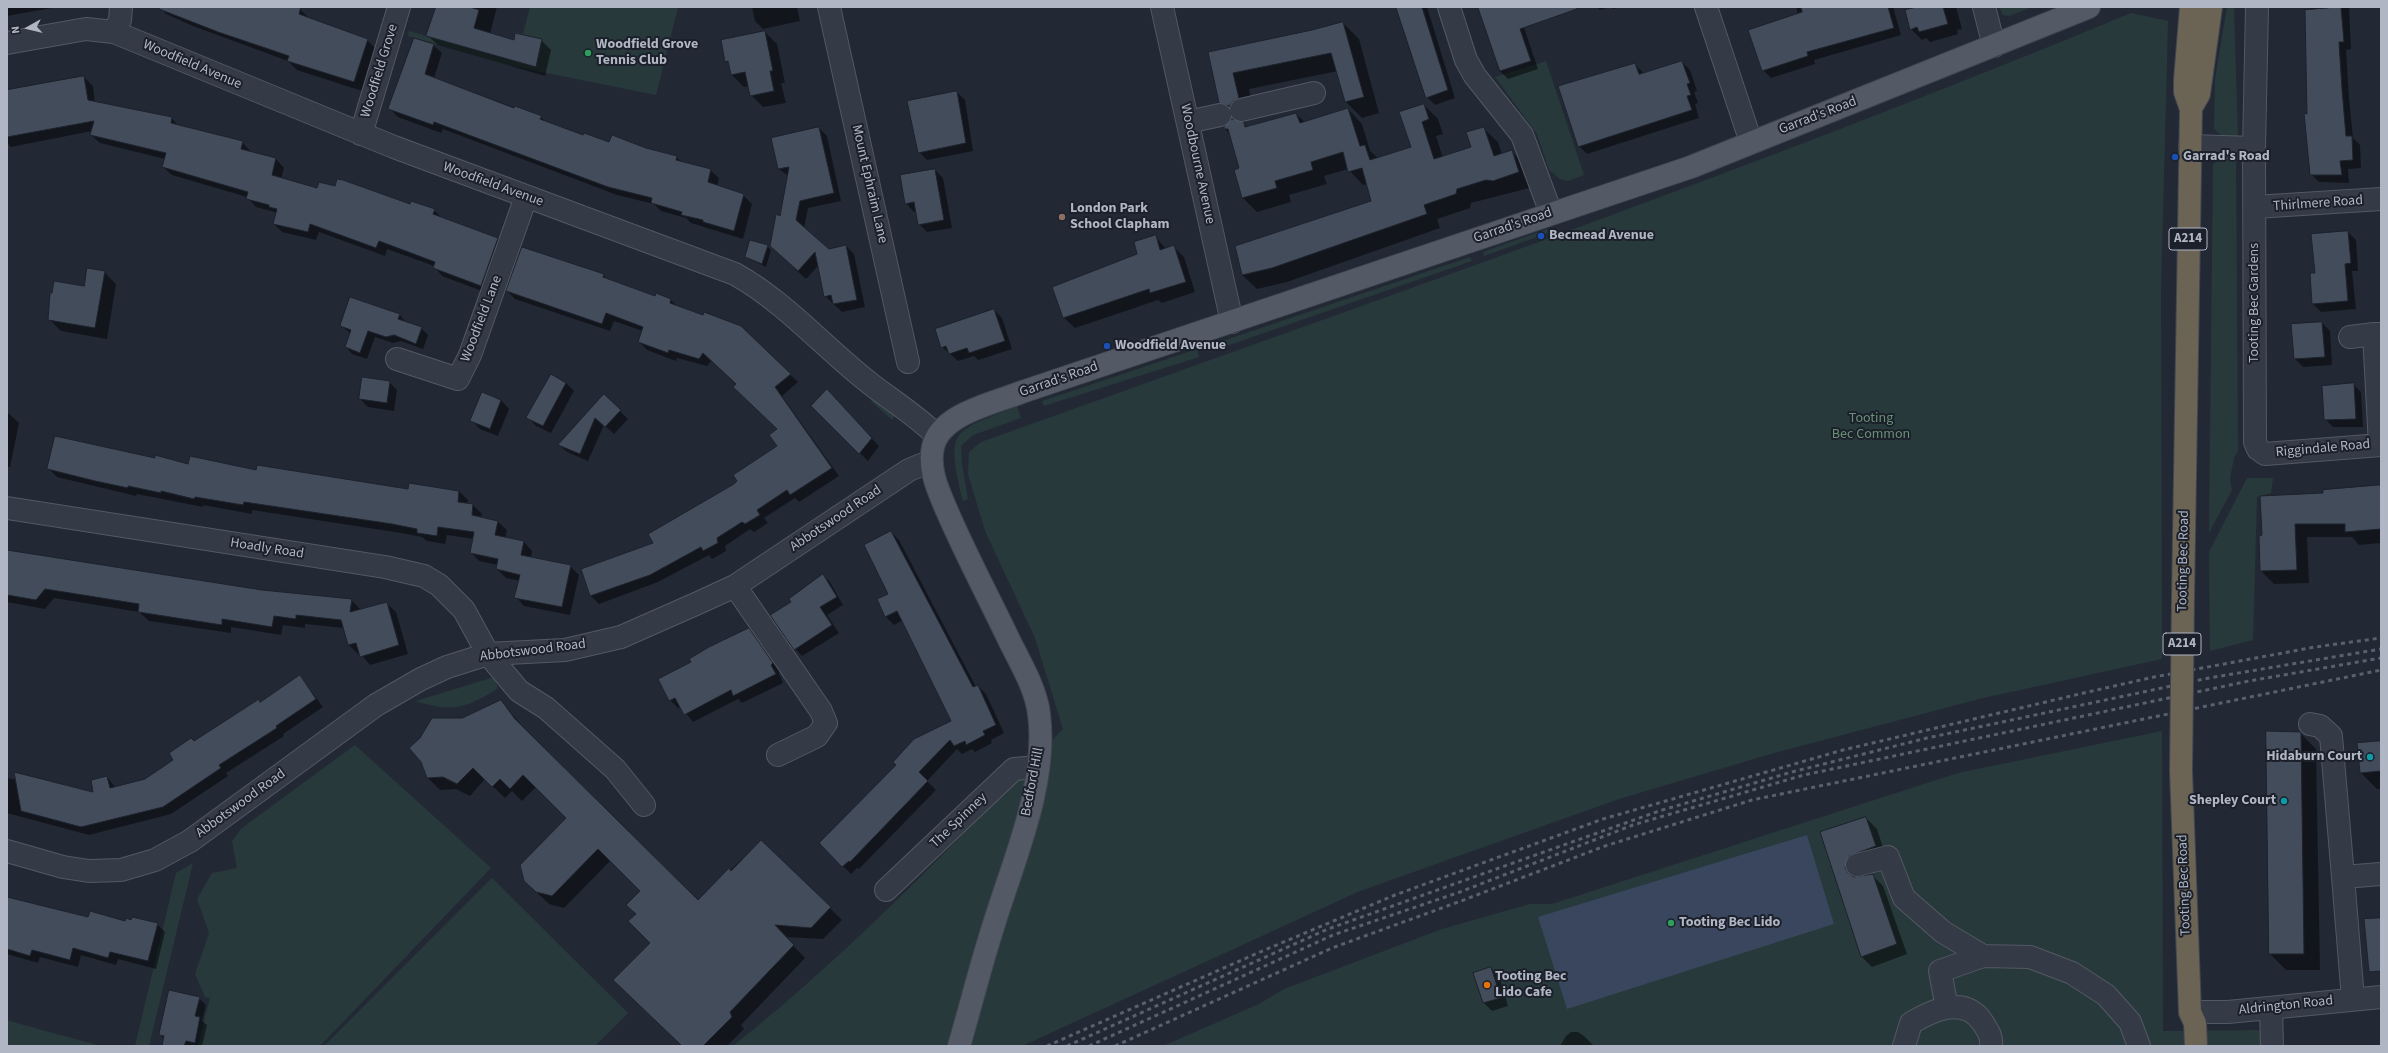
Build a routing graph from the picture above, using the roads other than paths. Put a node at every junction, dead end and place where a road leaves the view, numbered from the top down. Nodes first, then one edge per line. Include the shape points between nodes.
1 (121, 7) edge
2 (399, 7) edge
3 (828, 7) edge
4 (1162, 7) edge
5 (1449, 7) edge
6 (1706, 7) edge
7 (1984, 7) edge
8 (2089, 7) edge
9 (2191, 7) edge
10 (2211, 7) edge
11 (2257, 7) edge
12 (114, 32) junction
13 (7, 43) edge
14 (1994, 46) junction
15 (1314, 93) dead end
16 (2191, 109) junction
17 (1241, 110) dead end
18 (1220, 115) dead end
19 (1188, 122) junction
20 (361, 134) junction
21 (1752, 142) junction
22 (2190, 146) junction
23 (2254, 148) junction
24 (526, 197) junction
25 (2381, 199) edge
26 (2255, 207) junction
27 (1551, 213) junction
28 (1232, 322) junction
29 (2378, 334) edge
30 (2350, 337) dead end
31 (397, 359) dead end
32 (908, 362) dead end
33 (937, 436) junction
34 (2380, 445) edge
35 (2265, 454) joint
36 (931, 461) junction
37 (7, 508) edge
38 (735, 586) junction
39 (488, 654) junction
40 (2310, 724) dead end
41 (778, 755) dead end
42 (1038, 766) junction
43 (644, 805) dead end
44 (7, 851) edge
45 (1857, 865) dead end
46 (2381, 874) edge
47 (2343, 877) junction
48 (886, 890) dead end
49 (1983, 956) junction
50 (2381, 997) edge
51 (2353, 999) junction
52 (1947, 1008) junction
53 (2271, 1008) junction
54 (2190, 1012) junction
55 (959, 1046) edge
56 (1904, 1046) edge
57 (1991, 1046) edge
58 (2139, 1046) edge
59 (2183, 1046) edge
60 (2196, 1046) edge
61 (2272, 1046) edge

1 - 12 street via 120,20
2 - 20 street, Woodfield Grove
3 - 32 street, Mount Ephraim Lane
4 - 19 street, Woodbourne Avenue
5 - 27 street via 1466,60 1475,76 1522,135
6 - 21 street
7 - 14 street
8 - 14 main road, Garrad's Road
9 - 16 highway, Tooting Bec Road / A214 via 2185,92
10 - 16 highway, Tooting Bec Road / A214 via 2199,94
11 - 23 street, Tooting Bec Gardens
12 - 13 street, Woodfield Avenue via 86,29
12 - 20 street, Woodfield Avenue
14 - 21 main road, Garrad's Road
15 - 17 street
16 - 22 highway, Tooting Bec Road / A214
18 - 19 street
19 - 28 street, Woodbourne Avenue
20 - 24 street, Woodfield Avenue
21 - 27 main road, Garrad's Road via 1691,168
22 - 23 street
22 - 54 highway, Tooting Bec Road / A214, bridge via 2181,771
23 - 26 street, Tooting Bec Gardens
24 - 31 street, Woodfield Lane via 470,355 458,379
24 - 33 street, Woodfield Avenue via 735,274 757,286 872,385 897,402
25 - 26 street, Thirlmere Road
26 - 35 street, Tooting Bec Gardens via 2254,433 2258,449
27 - 28 main road, Garrad's Road
28 - 33 main road, Garrad's Road via 1022,392 962,415
29 - 30 street
29 - 34 street
33 - 36 main road, Bedford Hill
34 - 35 street, Riggindale Road
36 - 38 street, Abbotswood Road via 909,470
36 - 42 main road, Bedford Hill via 936,484 953,524 1028,678 1039,712 1041,741
37 - 39 street, Hoadly Road via 385,567 424,576 439,585 464,610
38 - 39 street, Abbotswood Road via 621,636 564,650
38 - 41 street via 821,711 826,723 817,736
39 - 43 street, Hoadly Road via 519,691 546,708 615,769
39 - 44 street, Abbotswood Road via 421,679 376,704 190,841 156,860 122,870 89,871 63,867
40 - 47 street via 2320,726 2331,736
42 - 48 street, The Spinney via 1014,769
42 - 55 main road, Bedford Hill via 1026,823
45 - 49 street via 1888,857 1904,898 1944,932
46 - 47 street
47 - 51 street
49 - 52 street via 1940,971
49 - 58 street via 2030,957 2072,973 2106,995 2130,1022
50 - 51 street, Aldrington Road
51 - 53 street, Aldrington Road
52 - 56 street via 1933,1010 1911,1023
52 - 57 street via 1959,1006 1979,1017 1992,1038
53 - 54 street, Aldrington Road
53 - 61 street
54 - 59 highway, Tooting Bec Road / A214
54 - 60 highway, Tooting Bec Road / A214 via 2195,1023

